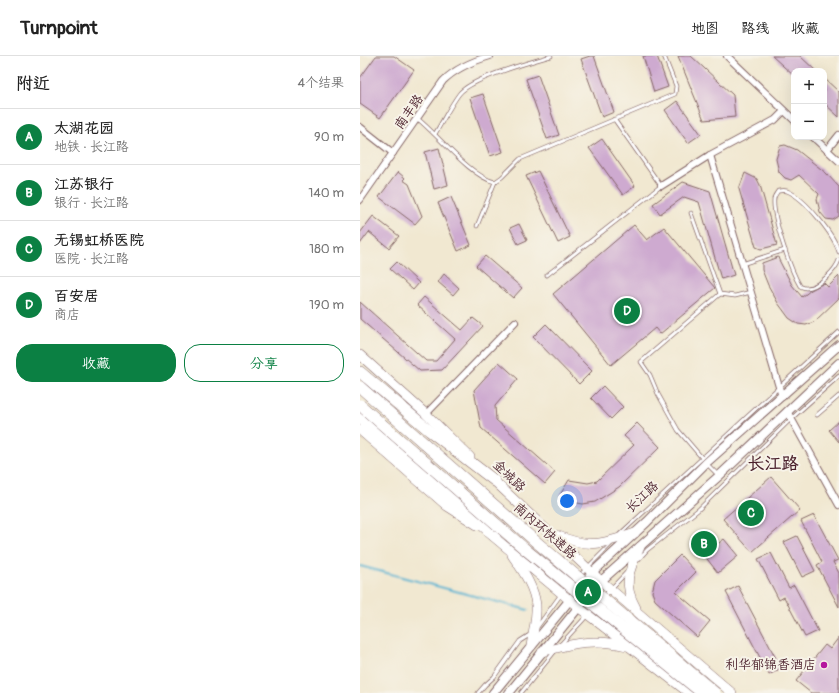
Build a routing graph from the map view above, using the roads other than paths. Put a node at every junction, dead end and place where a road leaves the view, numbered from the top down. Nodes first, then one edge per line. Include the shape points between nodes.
1 (490, 56) edge
2 (551, 56) edge
3 (664, 56) edge
4 (727, 56) edge
5 (784, 111) junction
6 (791, 117) edge
7 (418, 119) junction
8 (614, 119) junction
9 (360, 127) edge
10 (435, 134) junction
11 (839, 135) edge
12 (815, 140) edge
13 (827, 150) junction
14 (393, 153) junction
15 (710, 155) junction
16 (839, 161) edge
17 (495, 182) junction
18 (661, 186) junction
19 (360, 200) edge
20 (691, 213) dead end
21 (478, 226) dead end
22 (785, 250) junction
23 (839, 252) edge
24 (839, 260) edge
25 (742, 264) junction
26 (547, 275) dead end
27 (751, 292) junction
28 (720, 294) junction
29 (515, 322) dead end
30 (839, 332) edge
31 (839, 345) edge
32 (360, 355) edge
33 (839, 363) edge
34 (360, 372) edge
35 (839, 376) edge
36 (360, 387) edge
37 (779, 387) junction
38 (839, 396) edge
39 (782, 397) junction
40 (360, 404) edge
41 (788, 411) junction
42 (426, 414) junction
43 (817, 415) dead end
44 (360, 418) edge
45 (792, 418) junction
46 (360, 430) edge
47 (704, 461) junction
48 (719, 476) junction
49 (495, 481) junction
50 (839, 504) edge
51 (550, 533) junction
52 (635, 533) junction
53 (495, 536) junction
54 (616, 539) junction
55 (640, 546) junction
56 (507, 547) junction
57 (629, 569) junction
58 (590, 570) junction
59 (601, 581) junction
60 (611, 589) junction
61 (566, 596) junction
62 (602, 599) dead end
63 (597, 604) dead end
64 (578, 607) junction
65 (639, 613) junction
66 (588, 614) junction
67 (533, 632) junction
68 (531, 646) junction
69 (630, 646) junction
70 (558, 648) junction
71 (542, 652) junction
72 (478, 693) edge
73 (493, 693) edge
74 (509, 693) edge
75 (521, 693) edge
76 (689, 693) edge
77 (702, 693) edge
78 (715, 693) edge
79 (732, 693) edge

1 - 7 street, 南丰路 via 451,73
2 - 10 lane via 471,84 460,93
3 - 8 lane via 676,86 675,94
4 - 5 street
5 - 6 street
5 - 15 street via 775,120
7 - 10 lane
7 - 14 street, 南丰路
8 - 17 lane via 520,159
8 - 18 lane
9 - 14 street
10 - 17 lane via 486,180
11 - 13 street
12 - 13 street
13 - 16 street
14 - 19 street, 南丰路
15 - 18 street
15 - 25 street
17 - 21 lane
18 - 26 lane
20 - 28 lane
22 - 23 lane via 774,215 774,198 778,191 786,190 801,198 817,217
22 - 24 lane via 793,274 800,286 806,288 814,286 831,274
22 - 25 lane
25 - 27 street
27 - 28 lane via 734,296
27 - 37 street
28 - 47 lane via 641,362 678,430
29 - 42 street
30 - 37 lane, 长江路
31 - 39 main road, 长江路
32 - 42 main road, 金城路
33 - 41 main road
34 - 49 highway
35 - 45 lane
36 - 78 highway, 南内环快速路, bridge via 534,540
37 - 39 street
37 - 47 lane, 长江路
38 - 43 lane
39 - 47 main road, 长江路
40 - 77 highway, 南内环快速路, bridge via 526,550
41 - 45 street
41 - 48 main road
42 - 49 main road, 金城路
44 - 53 highway
45 - 50 street
45 - 57 lane via 698,510 647,550
46 - 53 main road via 447,506
47 - 48 lane
47 - 52 main road, 长江路
47 - 54 lane, 长江路
48 - 55 main road
49 - 51 main road, 金城路
51 - 54 main road via 590,544
51 - 58 main road, 金城路
52 - 54 main road
52 - 58 main road, 长江路
53 - 56 main road
54 - 58 lane, 长江路
55 - 57 main road
55 - 59 main road
56 - 61 main road
56 - 67 main road via 532,589 536,606
57 - 60 lane
57 - 65 main road via 628,587
58 - 59 main road, 金城路
58 - 61 main road, 长江路
59 - 60 main road, 金城路
59 - 64 main road
60 - 62 lane
60 - 65 main road, 金城路
61 - 64 main road
61 - 67 lane, 长江路
61 - 68 main road, 长江路
63 - 66 lane
64 - 66 main road
64 - 71 main road
65 - 79 main road, 金城路
66 - 69 main road
66 - 70 lane
67 - 68 main road
67 - 72 lane, 长江路 via 520,640 494,677 484,684
68 - 73 main road, 长江路
69 - 70 main road via 585,642
69 - 76 main road
70 - 71 main road
70 - 75 lane
71 - 74 main road

